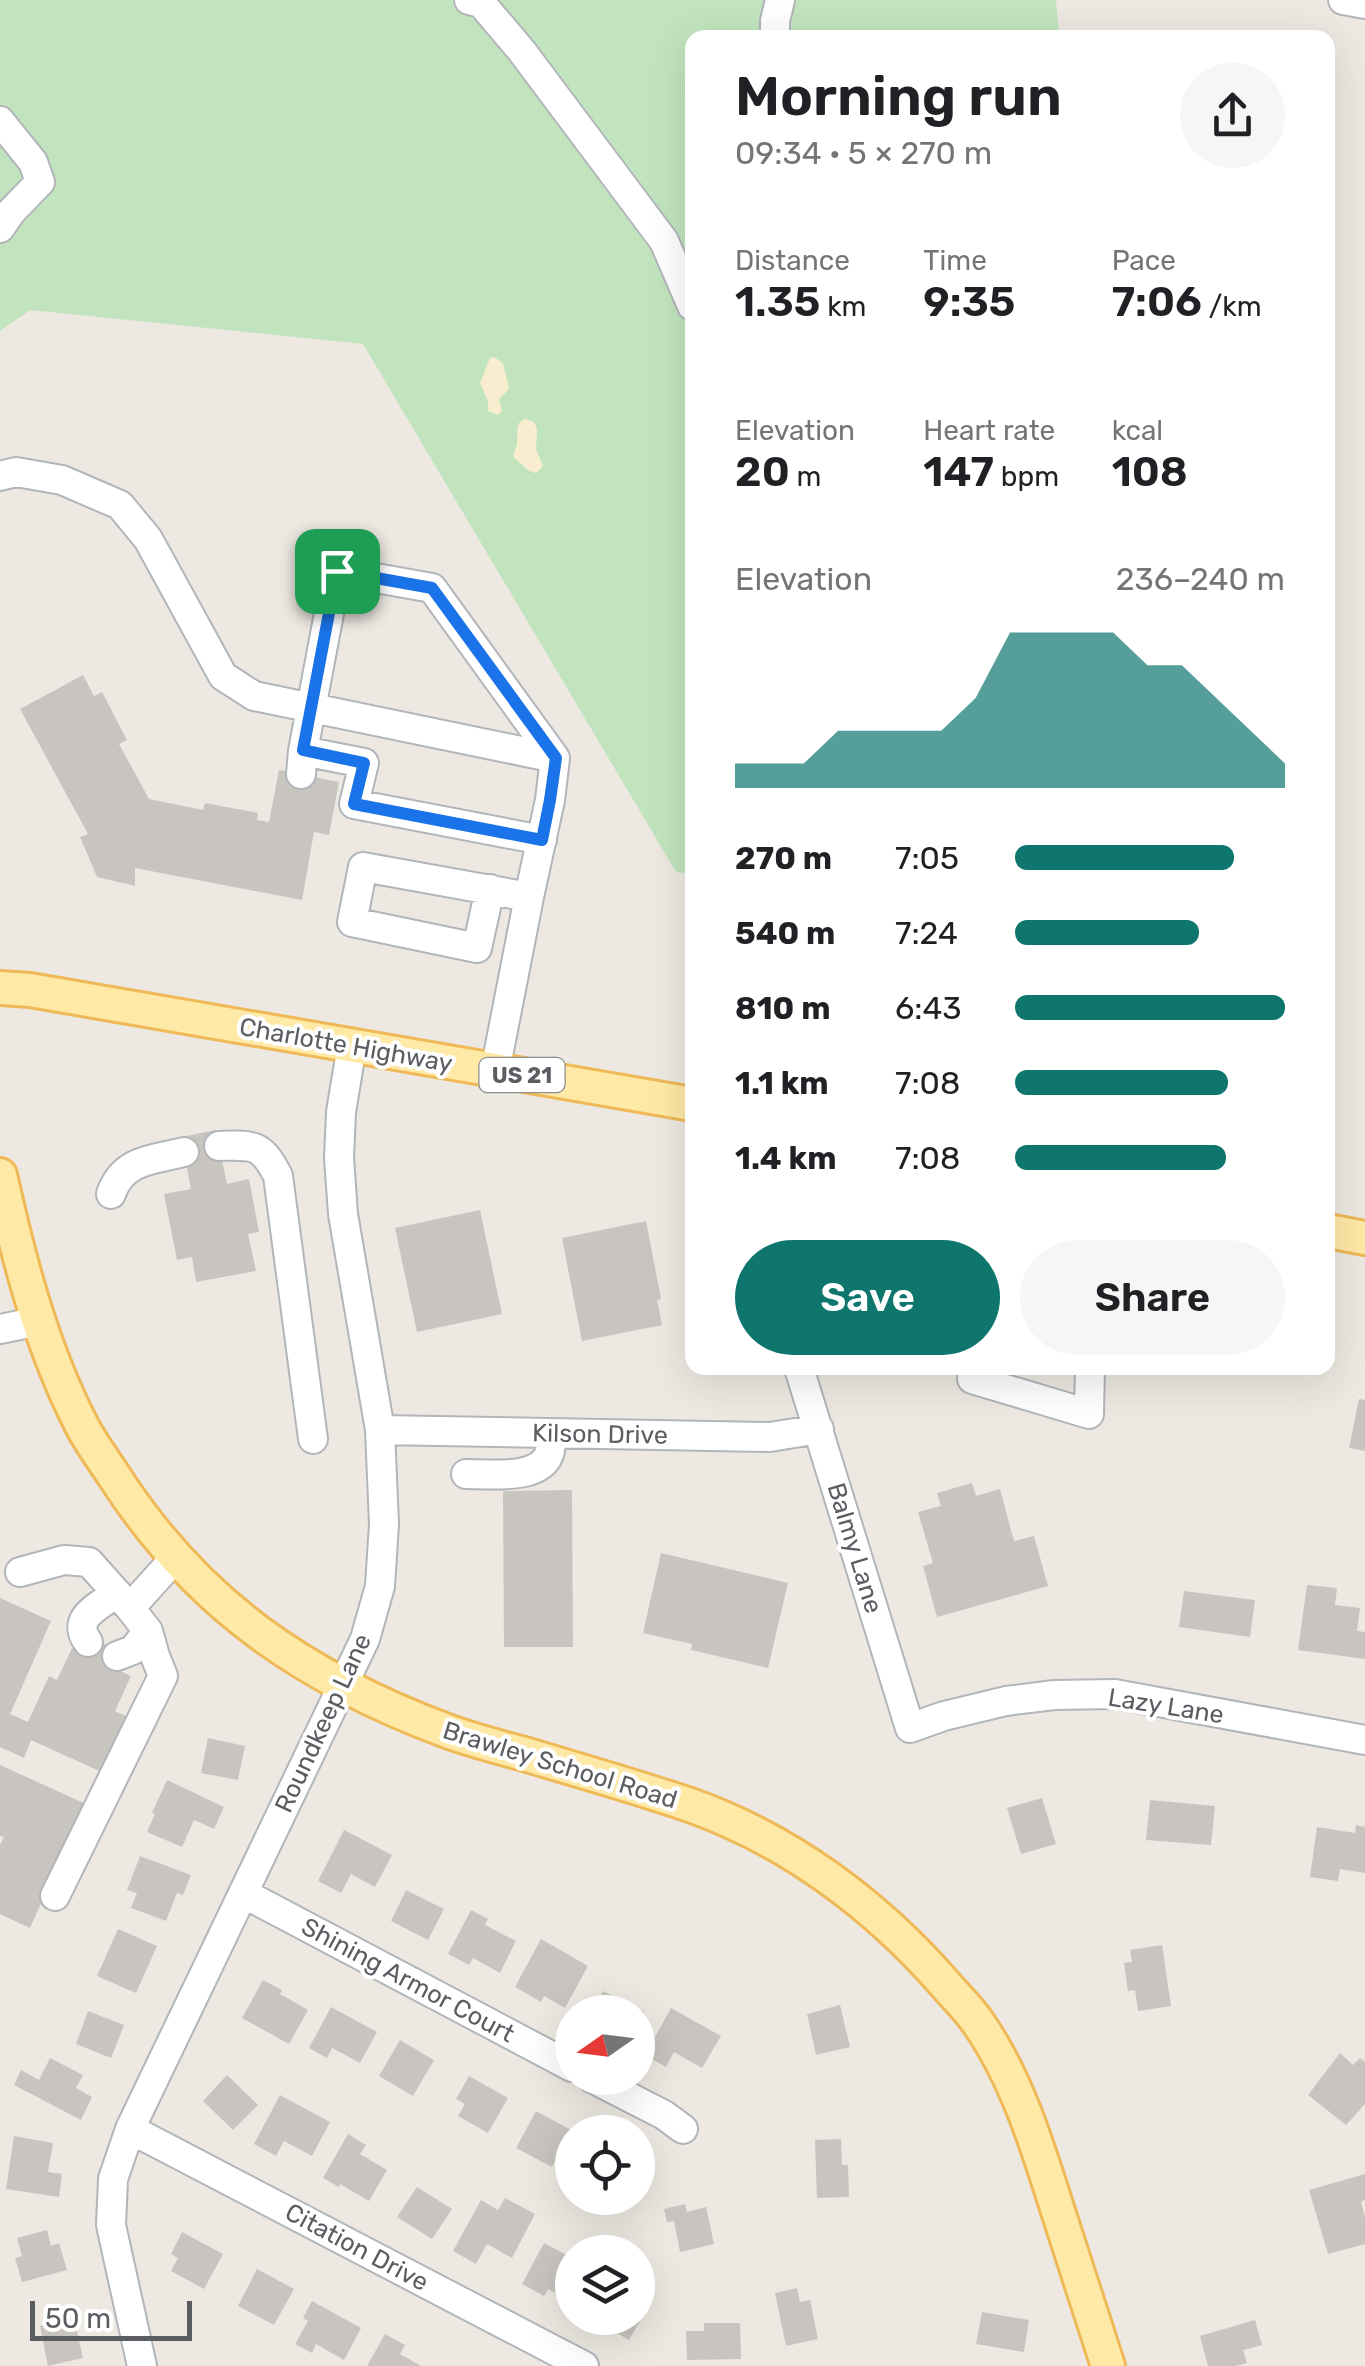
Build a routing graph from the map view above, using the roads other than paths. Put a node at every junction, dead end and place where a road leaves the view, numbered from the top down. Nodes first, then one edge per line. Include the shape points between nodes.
1 (469, 0) edge
2 (780, 0) edge
3 (1342, 0) edge
4 (1365, 4) edge
5 (775, 30) edge
6 (0, 121) edge
7 (0, 228) edge
8 (685, 290) edge
9 (0, 476) edge
10 (311, 707) junction
11 (556, 758) junction
12 (542, 840) junction
13 (490, 888) junction
14 (528, 897) junction
15 (0, 988) edge
16 (352, 1046) junction
17 (495, 1070) junction
18 (685, 1103) edge
19 (220, 1146) dead end
20 (184, 1152) dead end
21 (0, 1175) edge
22 (111, 1194) dead end
23 (1335, 1233) edge
24 (1365, 1238) edge
25 (39, 1321) junction
26 (0, 1330) edge
27 (801, 1375) edge
28 (972, 1375) edge
29 (1090, 1375) edge
30 (380, 1430) junction
31 (819, 1430) junction
32 (550, 1434) junction
33 (313, 1440) dead end
34 (466, 1474) dead end
35 (176, 1557) junction
36 (20, 1572) dead end
37 (124, 1600) junction
38 (148, 1631) junction
39 (88, 1642) dead end
40 (117, 1656) dead end
41 (343, 1686) junction
42 (910, 1728) joint
43 (1365, 1740) edge
44 (242, 1893) junction
45 (55, 1896) dead end
46 (555, 2058) edge
47 (625, 2095) edge
48 (130, 2129) junction
49 (682, 2129) dead end
50 (142, 2366) edge
51 (584, 2366) edge
52 (1108, 2366) edge

1 - 8 street via 481,4 521,50 664,241
2 - 5 street
3 - 4 street
6 - 7 street via 33,162 40,182
9 - 10 street via 16,472 62,480 120,505 148,539 223,676 254,696
10 - 11 street
10 - 11 street via 337,571 432,588
10 - 12 street via 302,762 364,763 345,802
11 - 12 street
12 - 14 street
13 - 13 street via 477,948 352,922 364,867
13 - 14 street
14 - 17 street
15 - 16 main road, Charlotte Highway / US 21
16 - 17 main road, Charlotte Highway / US 21
16 - 30 street, Roundkeep Lane via 341,1112 343,1214
17 - 18 main road, Charlotte Highway / US 21
19 - 33 street via 260,1149 278,1176
20 - 22 street via 138,1163 116,1179
21 - 25 main road, Brawley School Road
23 - 24 main road
25 - 26 street
25 - 35 main road, Brawley School Road via 82,1426 128,1499
27 - 31 street, Balmy Lane
28 - 29 street via 1089,1414
30 - 32 street, Kilson Drive
30 - 41 street, Roundkeep Lane via 380,1586
31 - 32 street, Kilson Drive via 770,1437
31 - 42 street, Balmy Lane
32 - 34 street via 550,1452 530,1471
35 - 37 street
35 - 41 main road, Brawley School Road via 249,1627
36 - 37 street via 64,1560 89,1562
37 - 38 street
37 - 39 street via 87,1615 81,1625
38 - 40 street via 133,1650
38 - 45 street via 163,1676
41 - 44 street, Roundkeep Lane
41 - 52 main road, Brawley School Road via 451,1732 693,1806 746,1828 847,1890 922,1958 978,2022 1006,2069
42 - 43 street, Lazy Lane via 1006,1700 1115,1694
44 - 46 street, Shining Armor Court
44 - 48 street, Roundkeep Lane
47 - 49 street
48 - 50 street, Roundkeep Lane via 114,2179 111,2225
48 - 51 street, Citation Drive

